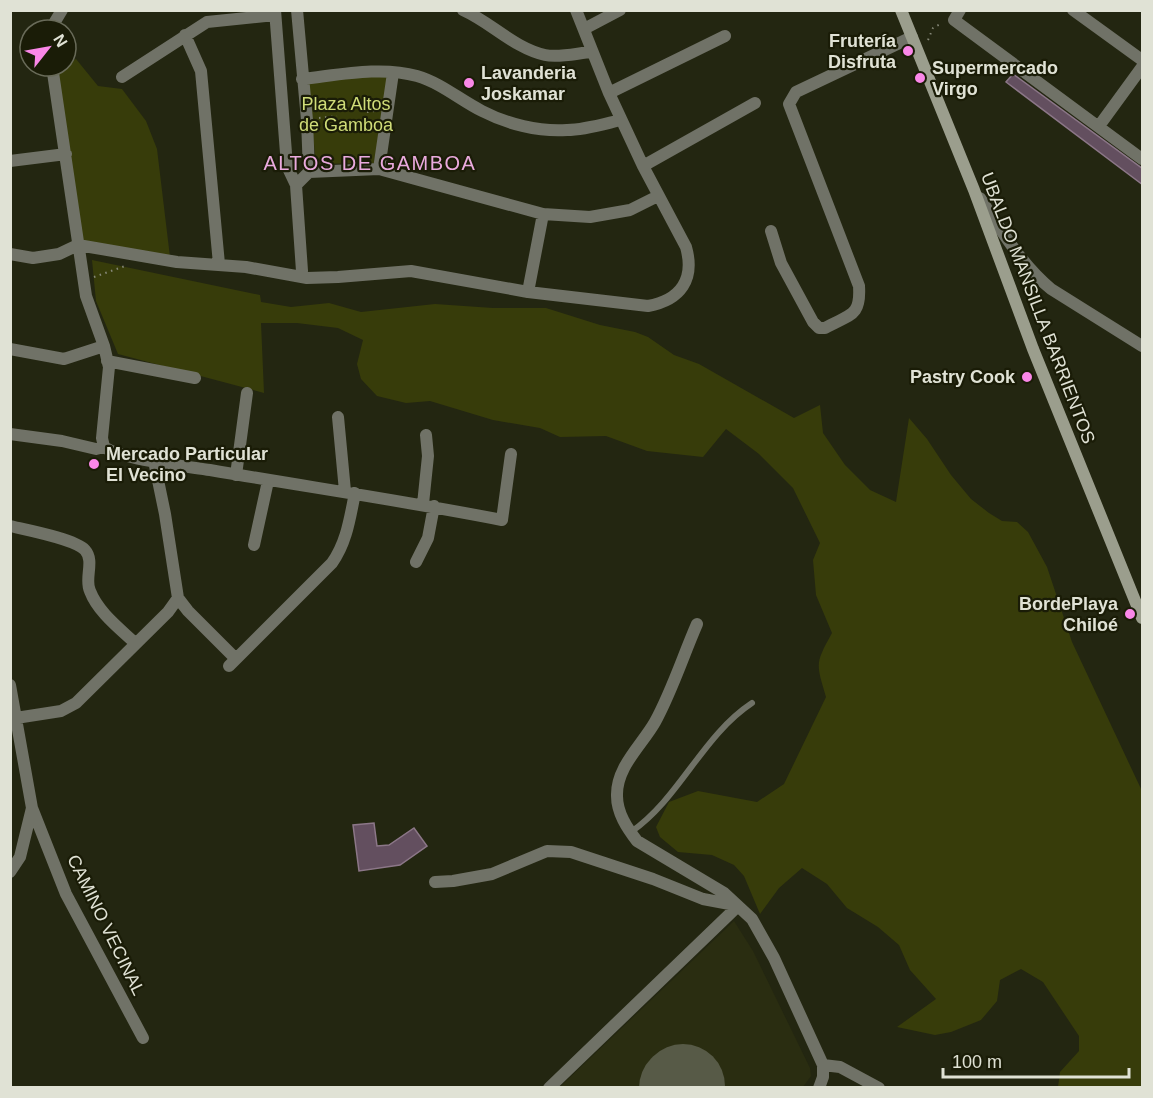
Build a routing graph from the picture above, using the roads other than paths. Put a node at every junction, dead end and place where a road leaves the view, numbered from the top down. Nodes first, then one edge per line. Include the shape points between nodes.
1 (297, 10) edge
2 (463, 10) edge
3 (576, 10) edge
4 (620, 10) edge
5 (901, 10) edge
6 (1073, 10) edge
7 (275, 13) edge
8 (957, 15) edge
9 (584, 29) junction
10 (185, 35) junction
11 (725, 36) dead end
12 (912, 37) junction
13 (592, 52) junction
14 (1143, 60) edge
15 (1143, 67) edge
16 (393, 73) junction
17 (122, 77) dead end
18 (54, 78) edge
19 (302, 80) junction
20 (609, 93) junction
21 (755, 103) dead end
22 (621, 120) junction
23 (1099, 126) junction
24 (66, 154) junction
25 (1143, 159) edge
26 (10, 161) edge
27 (643, 166) junction
28 (379, 169) junction
29 (309, 172) junction
30 (296, 185) junction
31 (974, 190) junction
32 (658, 196) junction
33 (543, 214) junction
34 (771, 231) dead end
35 (78, 245) junction
36 (10, 255) edge
37 (219, 264) junction
38 (298, 276) junction
39 (528, 292) junction
40 (104, 346) junction
41 (1143, 346) edge
42 (10, 349) edge
43 (107, 361) junction
44 (195, 378) dead end
45 (247, 393) dead end
46 (338, 417) dead end
47 (10, 434) edge
48 (426, 435) dead end
49 (104, 447) junction
50 (511, 454) dead end
51 (154, 461) junction
52 (236, 475) junction
53 (268, 481) junction
54 (350, 492) junction
55 (428, 505) junction
56 (10, 526) edge
57 (254, 545) dead end
58 (416, 562) dead end
59 (178, 598) junction
60 (1143, 618) edge
61 (697, 624) dead end
62 (135, 643) junction
63 (10, 685) edge
64 (752, 703) dead end
65 (16, 718) junction
66 (32, 808) junction
67 (630, 833) junction
68 (10, 872) edge
69 (435, 882) dead end
70 (738, 906) junction
71 (143, 1038) dead end
72 (824, 1065) junction
73 (549, 1088) edge
74 (819, 1088) edge
75 (879, 1088) edge

1 - 19 street
2 - 13 street via 524,48 547,56
3 - 9 street
4 - 9 street
5 - 12 street, UBALDO MANSILLA BARRIENTOS
6 - 14 street
7 - 10 street via 207,22
7 - 30 street via 287,166
8 - 23 street
9 - 13 street
10 - 17 street
10 - 37 street via 201,71
11 - 20 street
12 - 31 street, UBALDO MANSILLA BARRIENTOS
12 - 34 street via 796,92 789,104 860,286 861,303 857,311 819,328 781,263
13 - 20 street
15 - 23 street
16 - 19 street
16 - 22 street via 433,82 484,112 530,127 567,130
16 - 28 street
18 - 24 street
19 - 29 street
20 - 22 street
21 - 27 street
22 - 27 street
23 - 25 street
24 - 26 street
24 - 35 street
27 - 32 street
28 - 29 street
28 - 33 street
29 - 30 street
30 - 38 street via 302,271
31 - 41 street via 1039,279
31 - 60 street, UBALDO MANSILLA BARRIENTOS via 1032,349
32 - 33 street via 630,210 611,214
32 - 39 street via 689,258 681,290 675,296 648,306
33 - 39 street
35 - 36 street via 59,254 33,258
35 - 37 street via 177,262
35 - 40 street via 86,296
37 - 38 street
38 - 39 street via 411,271
40 - 42 street via 64,359
40 - 43 street
43 - 44 street
43 - 49 street
45 - 52 street
46 - 54 street
47 - 49 street via 96,449
48 - 55 street
49 - 51 street
50 - 55 street via 502,520
51 - 52 street
51 - 59 street
52 - 53 street
53 - 54 street
53 - 57 street
54 - 55 street
54 - 59 street via 340,553 232,662
55 - 58 street via 428,538
56 - 62 street via 84,549 89,556 88,588 92,596
59 - 62 street
61 - 67 street via 655,723 620,778 617,795
62 - 65 street via 76,703 62,711
63 - 65 street, CAMINO VECINAL
64 - 67 lane via 722,727 671,792
65 - 66 street, CAMINO VECINAL
66 - 68 street via 20,857
66 - 71 street, CAMINO VECINAL via 66,894
67 - 70 street
69 - 70 street via 492,874 547,851 571,852 704,899
70 - 72 street via 752,920 774,958
70 - 73 street
72 - 74 street
72 - 75 street via 840,1067

